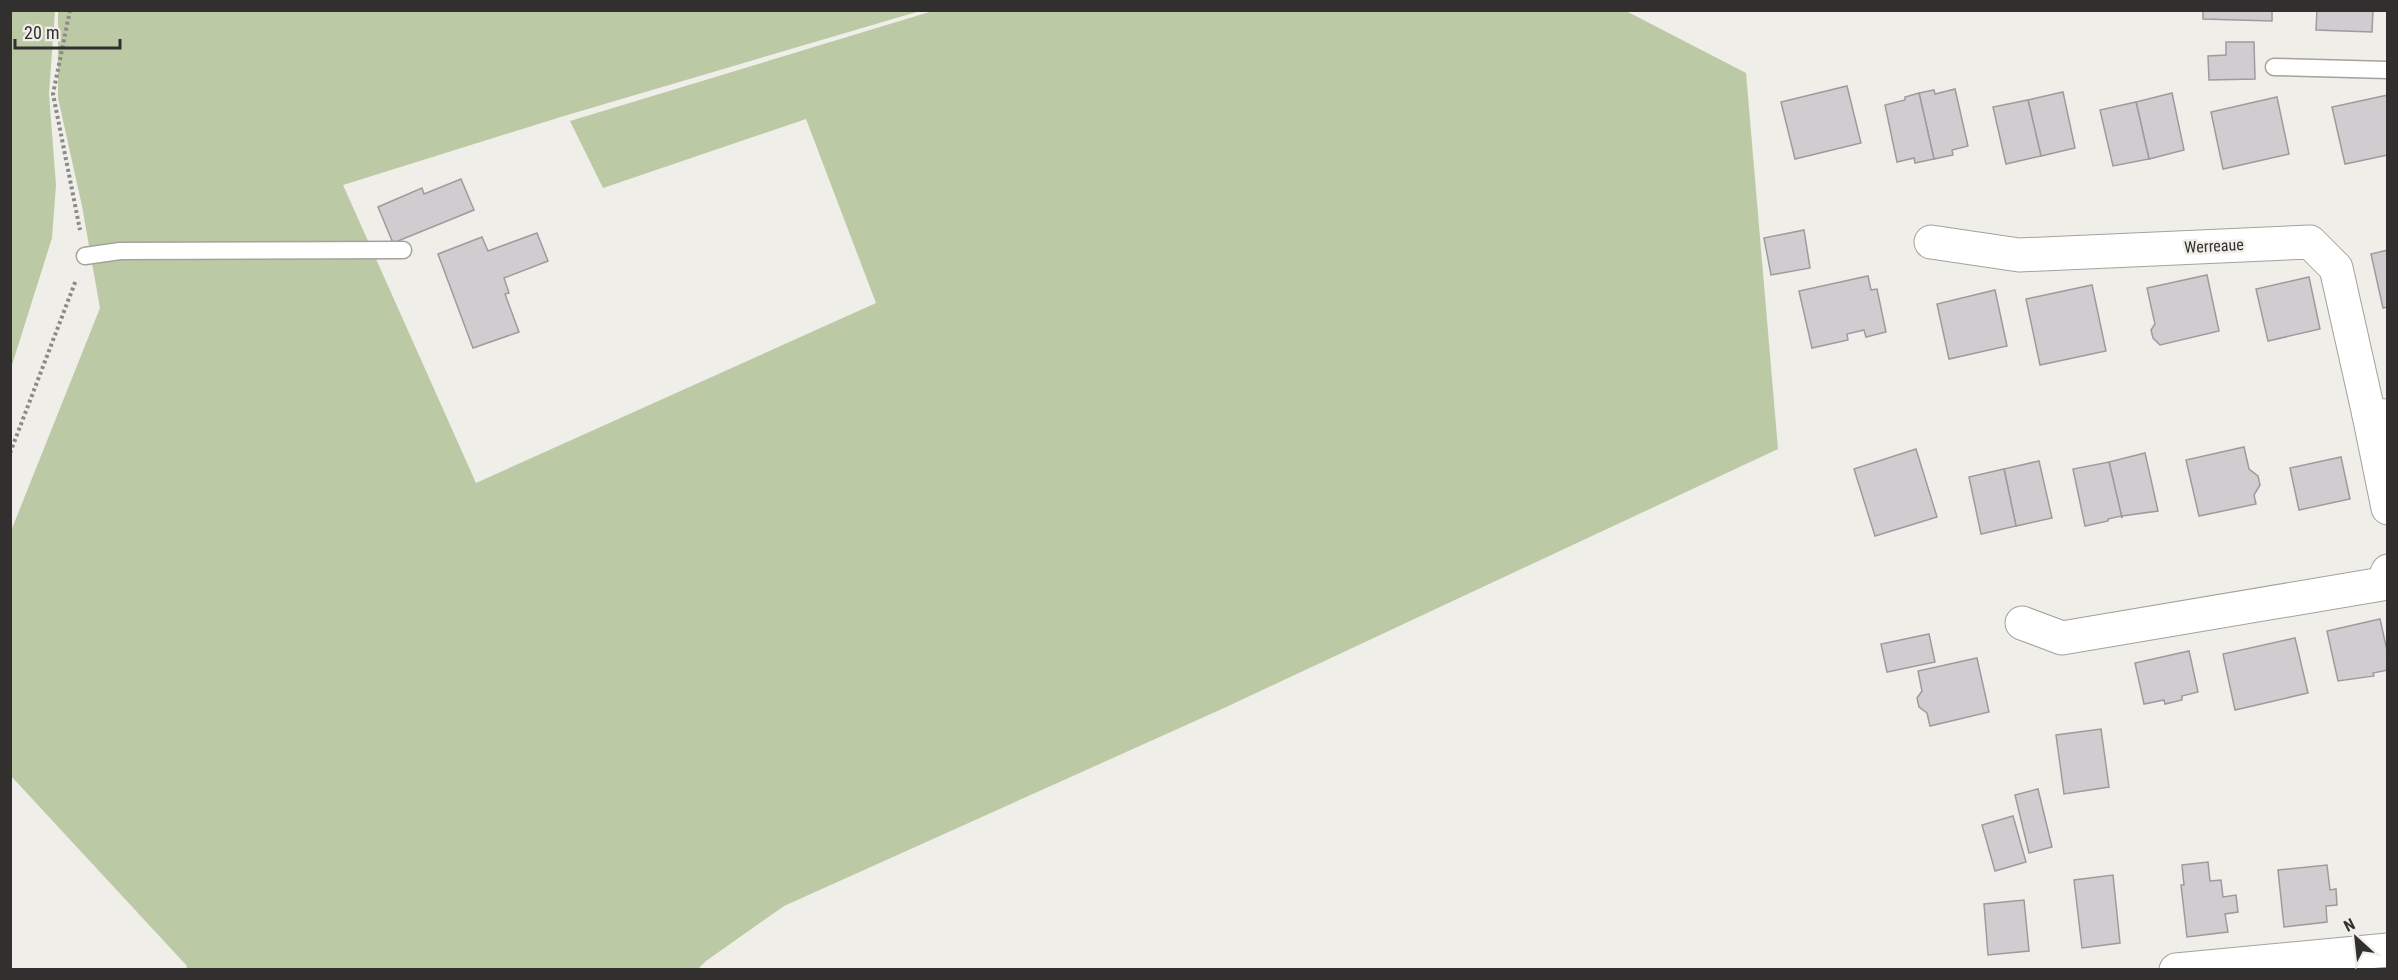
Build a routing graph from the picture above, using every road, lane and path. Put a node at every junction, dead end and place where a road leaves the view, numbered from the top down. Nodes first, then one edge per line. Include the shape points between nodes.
1 (70, 10) edge
2 (2274, 67) dead end
3 (2388, 70) edge
4 (1931, 242) dead end
5 (403, 250) dead end
6 (85, 256) junction
7 (2378, 415) edge
8 (10, 453) edge
9 (2388, 508) edge
10 (2388, 571) edge
11 (2022, 623) dead end
12 (2388, 950) edge
13 (2176, 969) edge

1 - 6 path via 52,94
2 - 3 lane
4 - 7 street, Werreaue via 2019,255 2310,242 2336,268
5 - 6 lane via 120,251
6 - 8 path
7 - 9 street, Werreaue
10 - 11 street via 2382,584 2062,638
12 - 13 street

